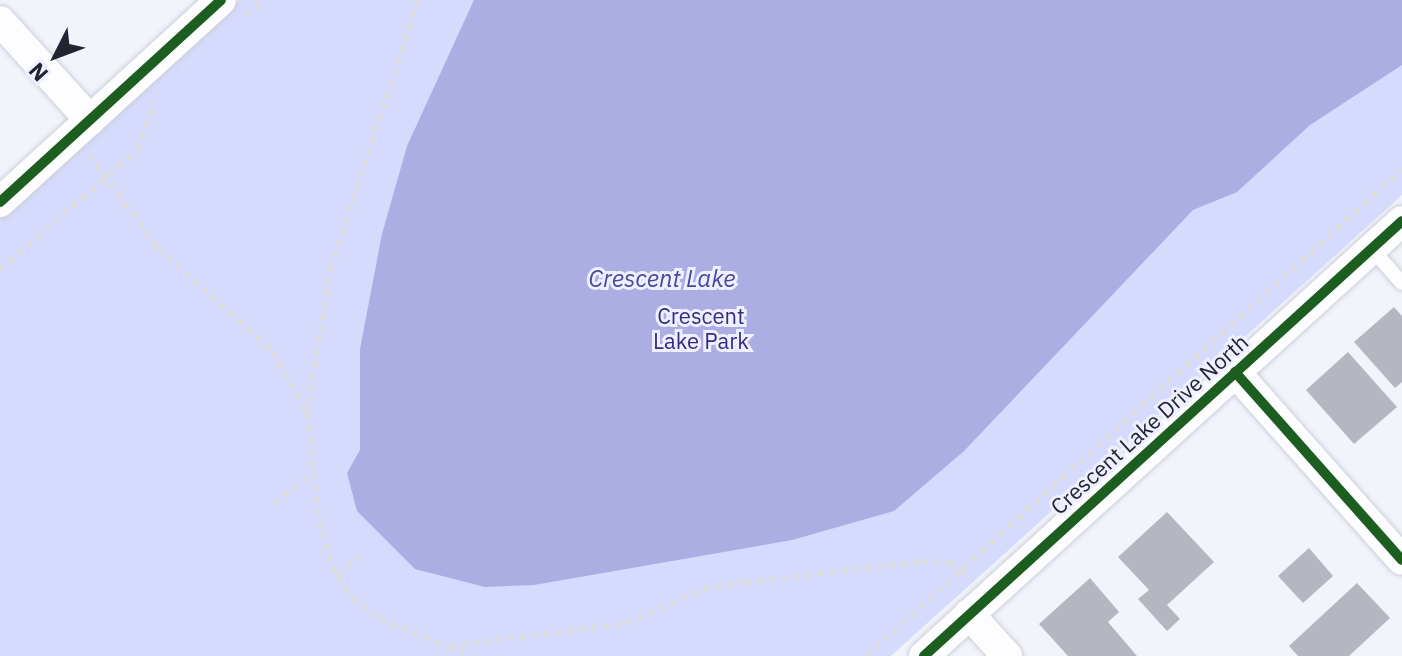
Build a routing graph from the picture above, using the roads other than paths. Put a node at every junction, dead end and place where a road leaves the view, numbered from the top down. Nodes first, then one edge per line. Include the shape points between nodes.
1 (231, 10) edge
2 (0, 21) edge
3 (82, 127) junction
4 (0, 202) edge
5 (1402, 221) edge
6 (1372, 249) junction
7 (1402, 283) edge
8 (1235, 372) junction
9 (1402, 560) edge
10 (969, 614) junction
11 (924, 656) edge
12 (1007, 656) edge

1 - 3 street
2 - 3 street
3 - 4 street
5 - 6 street, Crescent Lake Drive North
6 - 7 lane
6 - 8 street, Crescent Lake Drive North
8 - 9 street
8 - 10 street, Crescent Lake Drive North
10 - 11 street, Crescent Lake Drive North
10 - 12 street

